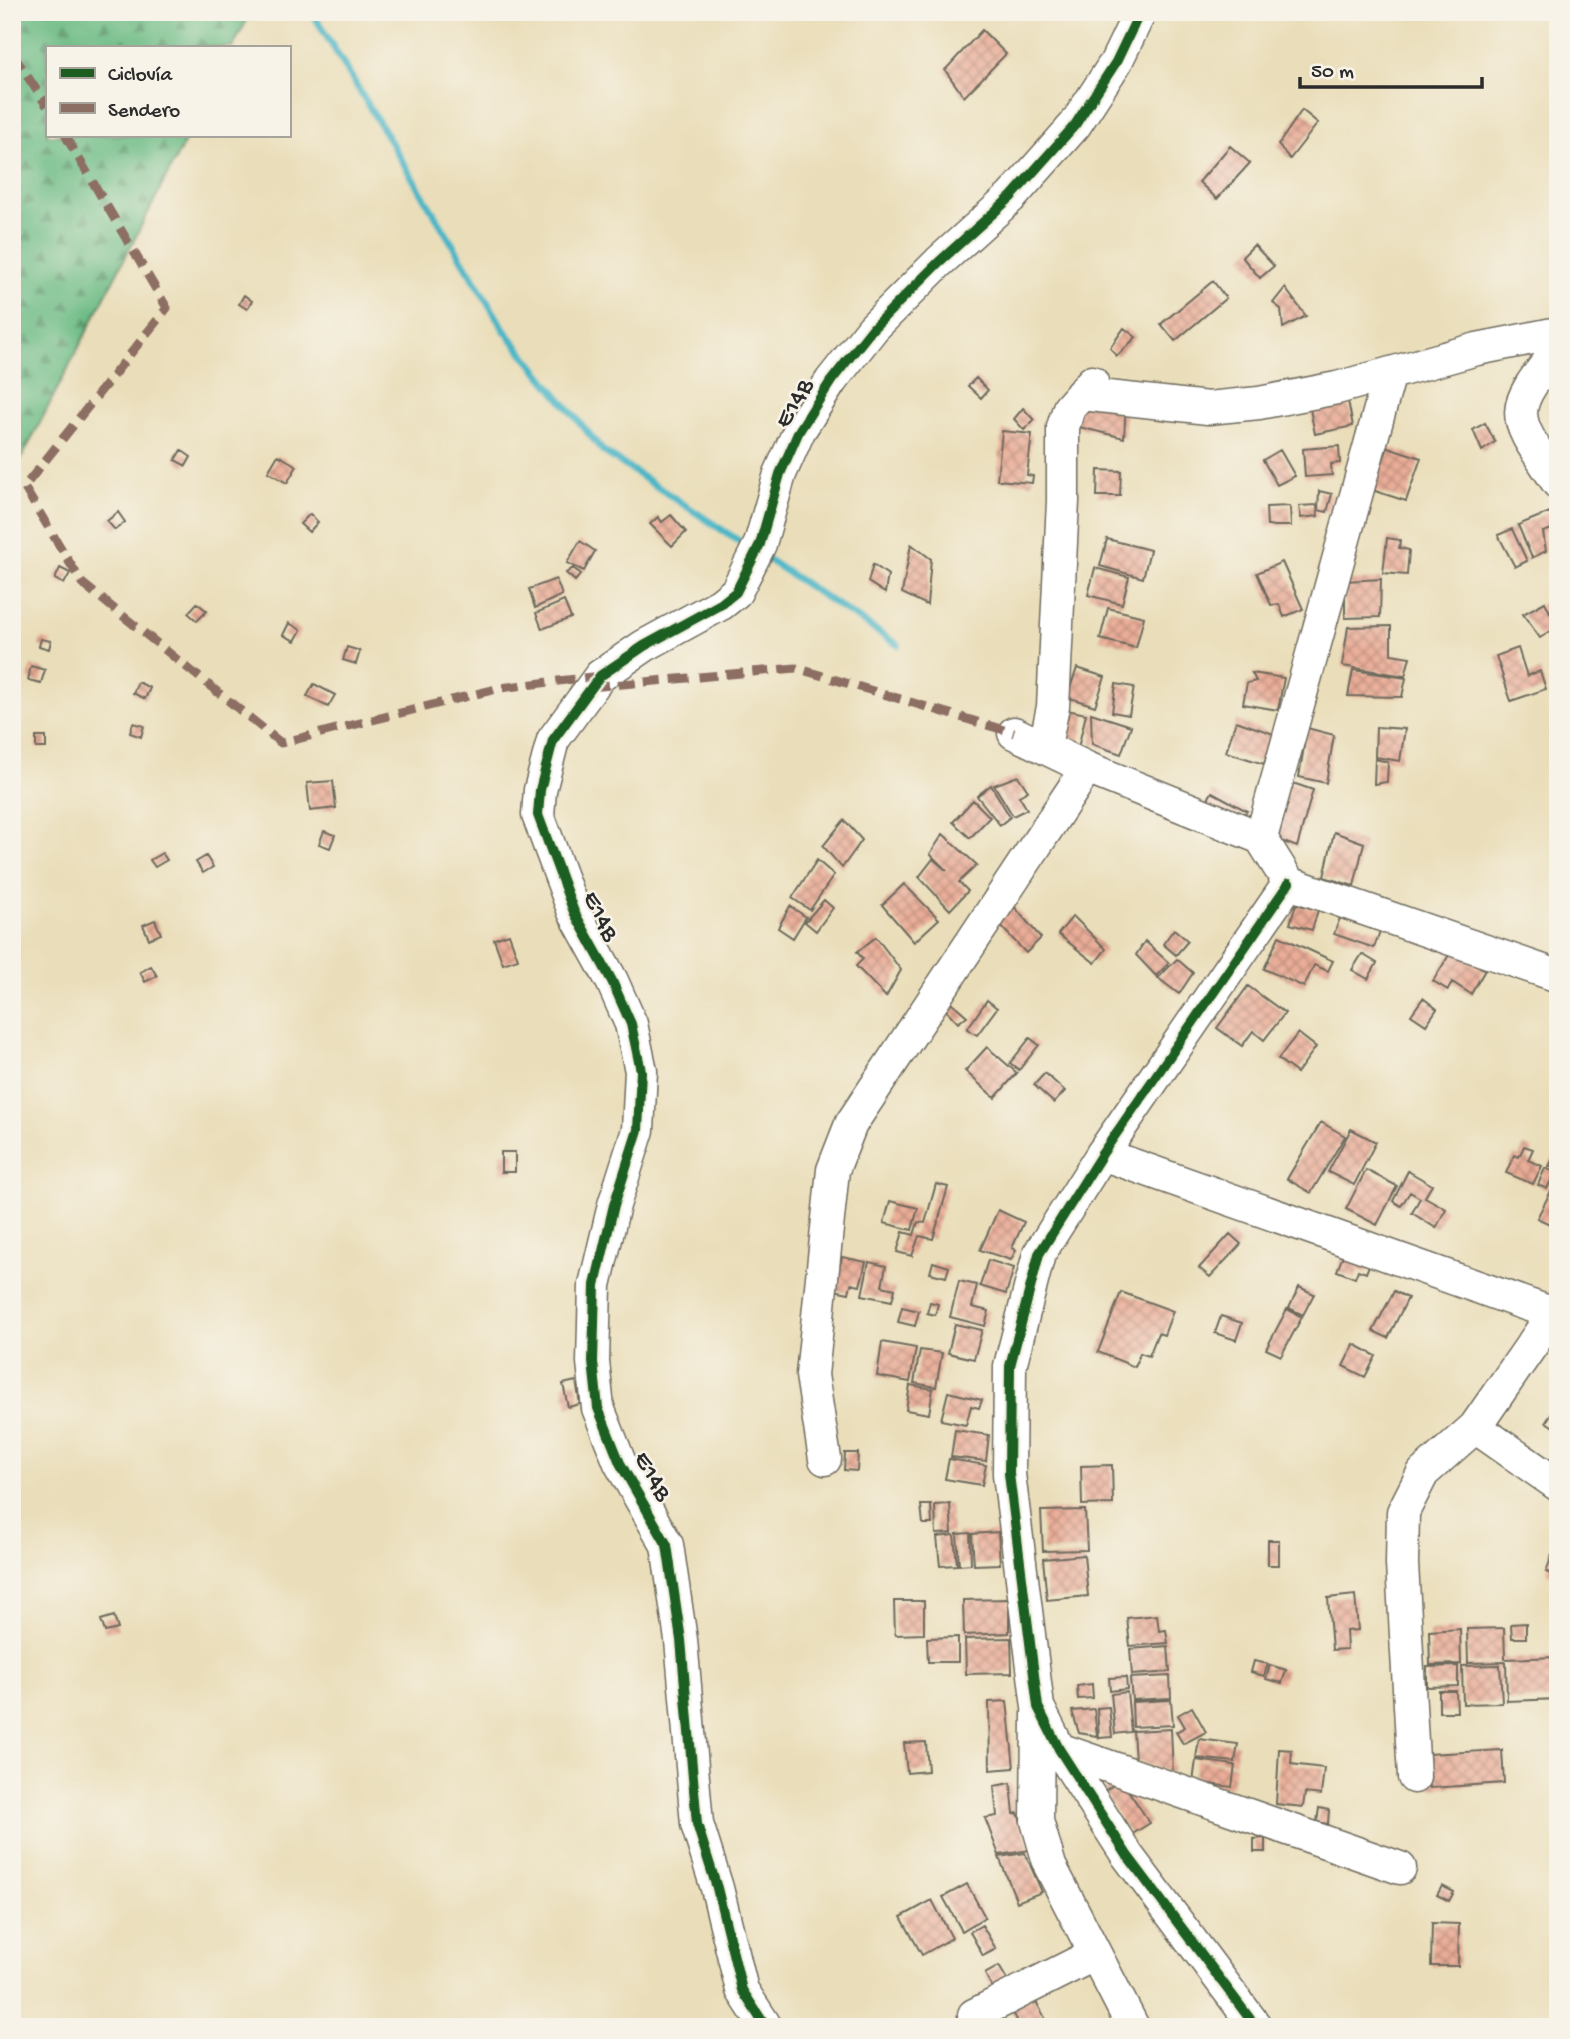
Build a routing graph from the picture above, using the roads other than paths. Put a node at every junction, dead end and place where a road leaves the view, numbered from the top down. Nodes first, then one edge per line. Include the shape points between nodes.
1 (1140, 12) edge
2 (1558, 333) edge
3 (1558, 351) edge
4 (1390, 373) junction
5 (1558, 483) edge
6 (1014, 733) dead end
7 (1045, 745) junction
8 (1087, 768) junction
9 (1261, 838) junction
10 (1289, 883) junction
11 (1558, 976) edge
12 (1102, 1154) junction
13 (1556, 1311) edge
14 (1475, 1427) junction
15 (825, 1459) dead end
16 (1558, 1485) edge
17 (1038, 1707) junction
18 (1059, 1749) junction
19 (1414, 1777) dead end
20 (1400, 1868) dead end
21 (1095, 1954) junction
22 (974, 2015) dead end
23 (766, 2027) edge
24 (1133, 2027) edge
25 (1256, 2027) edge

1 - 23 street, E14B via 1116,62 1075,125 1012,197 873,328 831,381 799,431 736,592 600,676 553,740 540,790 538,815 574,912 631,1024 641,1070 638,1130 595,1285 593,1362 598,1408 620,1463 667,1545 681,1640 697,1824 742,1990
2 - 4 street
3 - 5 street via 1530,383 1521,413 1528,437
4 - 7 street via 1337,388 1208,408 1086,388 1069,408 1063,427 1053,707
4 - 9 street
6 - 7 street
7 - 8 street
8 - 9 street
8 - 15 street via 851,1124 833,1170 812,1375
9 - 10 street
10 - 11 street
10 - 12 street
12 - 13 street
12 - 17 street via 1039,1254 1010,1366 1009,1474
13 - 14 street
14 - 16 street
14 - 19 street via 1423,1473 1403,1512
17 - 18 street
17 - 21 street via 1037,1821 1049,1866
18 - 20 street
18 - 25 street via 1127,1855
21 - 22 street
21 - 24 street

